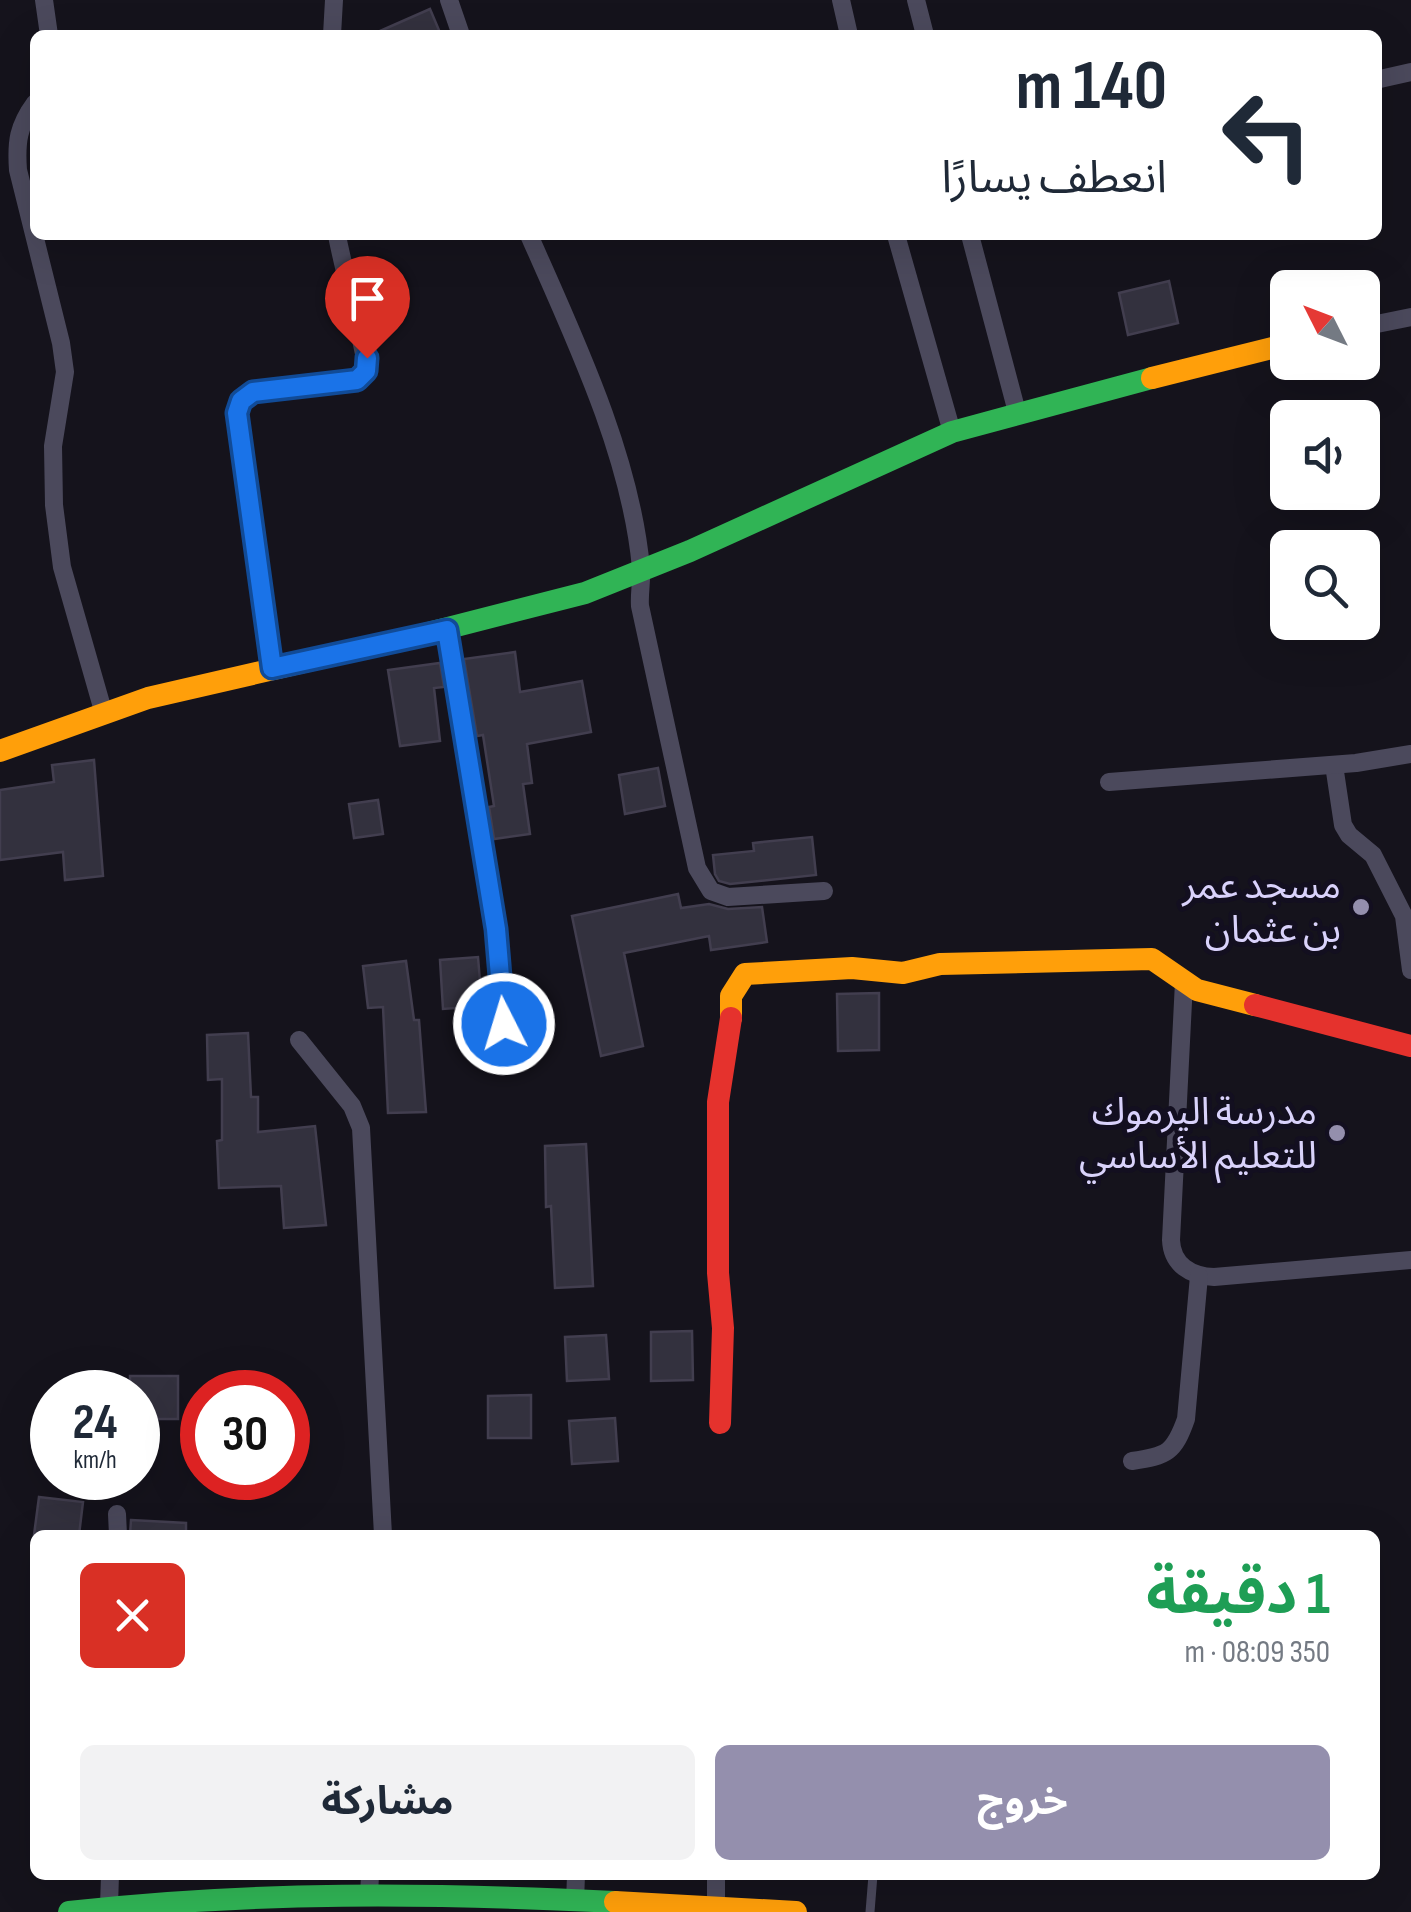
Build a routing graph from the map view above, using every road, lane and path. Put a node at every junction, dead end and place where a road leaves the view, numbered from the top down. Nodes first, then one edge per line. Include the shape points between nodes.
1 (44, 0) edge
2 (334, 0) edge
3 (449, 0) edge
4 (841, 0) edge
5 (916, 0) edge
6 (47, 30) edge
7 (332, 30) edge
8 (458, 30) edge
9 (848, 30) edge
10 (924, 30) edge
11 (1411, 72) edge
12 (1382, 79) edge
13 (30, 110) edge
14 (30, 218) edge
15 (35, 240) edge
16 (338, 240) edge
17 (531, 240) edge
18 (897, 240) edge
19 (971, 240) edge
20 (1411, 318) edge
21 (1380, 324) edge
22 (1270, 349) edge
23 (1017, 412) junction
24 (952, 432) junction
25 (641, 570) junction
26 (447, 630) junction
27 (272, 668) junction
28 (104, 714) junction
29 (0, 751) edge
30 (1411, 754) edge
31 (1334, 765) junction
32 (1109, 782) dead end
33 (824, 891) dead end
34 (1411, 970) edge
35 (1184, 982) junction
36 (504, 1024) dead end
37 (299, 1040) dead end
38 (1411, 1046) edge
39 (1411, 1260) edge
40 (1199, 1276) junction
41 (720, 1422) dead end
42 (1132, 1461) dead end
43 (117, 1514) dead end
44 (118, 1530) edge
45 (383, 1530) edge
46 (110, 1880) edge
47 (576, 1880) edge
48 (716, 1880) edge
49 (873, 1880) edge
50 (370, 1885) edge
51 (284, 1894) edge
52 (575, 1902) junction
53 (110, 1906) junction
54 (716, 1908) junction
55 (762, 1911) edge
56 (70, 1912) edge
57 (796, 1912) edge
58 (870, 1912) edge

1 - 6 street
2 - 7 street
3 - 8 street
4 - 9 street
5 - 10 street
11 - 12 street
13 - 14 street via 16,142
15 - 28 street via 65,372 53,446 62,567
16 - 27 street via 366,371 345,384 253,392 237,413
17 - 25 street via 607,428
18 - 24 street
19 - 23 street
20 - 21 street
22 - 23 street
23 - 24 street
24 - 25 street
25 - 26 street
25 - 33 street via 640,606 704,879 711,891 728,897
26 - 27 street
26 - 36 street via 496,929
27 - 28 street
28 - 29 street
30 - 31 street
31 - 32 street
31 - 34 street via 1343,825 1373,854 1404,916
35 - 38 street
35 - 40 street via 1170,1240 1176,1260
35 - 41 street via 1152,959 745,974 731,996 718,1102
37 - 45 street via 352,1106 361,1128
39 - 40 street
40 - 42 street via 1182,1430 1172,1450
43 - 44 street
46 - 53 street
47 - 52 street
48 - 54 street
49 - 58 lane
50 - 51 street
50 - 52 street
51 - 53 street
52 - 54 street
53 - 56 street
54 - 55 street
55 - 57 street

